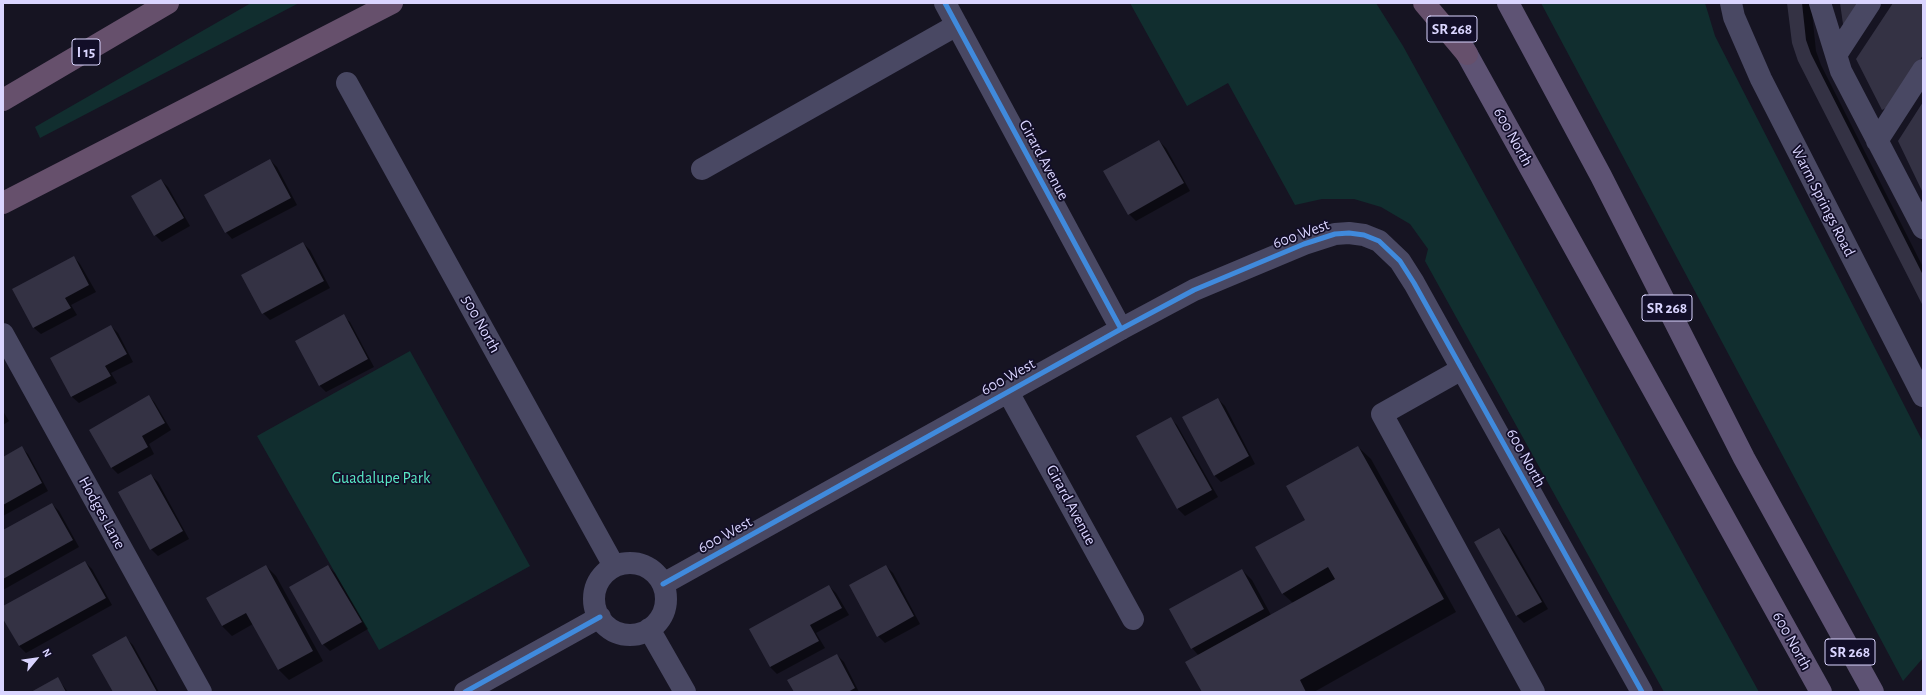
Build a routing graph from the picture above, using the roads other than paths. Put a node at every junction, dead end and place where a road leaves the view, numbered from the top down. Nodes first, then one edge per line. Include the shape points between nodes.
1 (168, 3) edge
2 (392, 3) edge
3 (945, 3) edge
4 (1424, 3) edge
5 (1436, 3) edge
6 (1508, 3) edge
7 (1731, 3) edge
8 (1820, 3) edge
9 (1870, 3) edge
10 (957, 25) junction
11 (1467, 54) junction
12 (1836, 55) junction
13 (1923, 70) edge
14 (347, 83) dead end
15 (3, 100) edge
16 (1877, 141) junction
17 (702, 169) dead end
18 (3, 203) edge
19 (1922, 224) edge
20 (1380, 241) joint
21 (1121, 329) junction
22 (3, 334) edge
23 (1462, 370) junction
24 (1008, 392) junction
25 (1923, 396) edge
26 (614, 566) junction
27 (663, 584) junction
28 (600, 617) junction
29 (1133, 619) dead end
30 (649, 629) junction
31 (1635, 690) edge
32 (201, 692) edge
33 (465, 692) edge
34 (685, 692) edge
35 (1534, 692) edge
36 (1821, 692) edge
37 (1873, 692) edge

1 - 15 highway, I 15
2 - 18 highway
3 - 10 street, Girard Avenue
4 - 11 highway
5 - 11 main road, 600 North / SR 268
6 - 37 main road, SR 268 via 1601,176 1737,445
7 - 25 street, Warm Springs Road via 1734,17 1761,80
8 - 12 street
9 - 12 street
10 - 17 street
10 - 21 street, Girard Avenue
11 - 36 main road, 600 North / SR 268
12 - 16 street via 1841,71
13 - 16 street
14 - 26 street, 500 North
16 - 19 street
20 - 21 street, 600 West via 1349,233 1320,238 1194,290
20 - 23 street, 600 North via 1400,261 1414,283
21 - 24 street, 600 West
22 - 32 street, Hodges Lane
23 - 31 street, 600 North
23 - 35 street via 1382,414
24 - 27 street, 600 West
24 - 29 street, Girard Avenue
26 - 27 street via 623,563 643,565 655,572
26 - 28 street via 601,577 595,592 594,601
27 - 30 street via 667,601 665,609 659,620
28 - 30 street via 613,630 622,634 641,633
28 - 33 street
30 - 34 street

